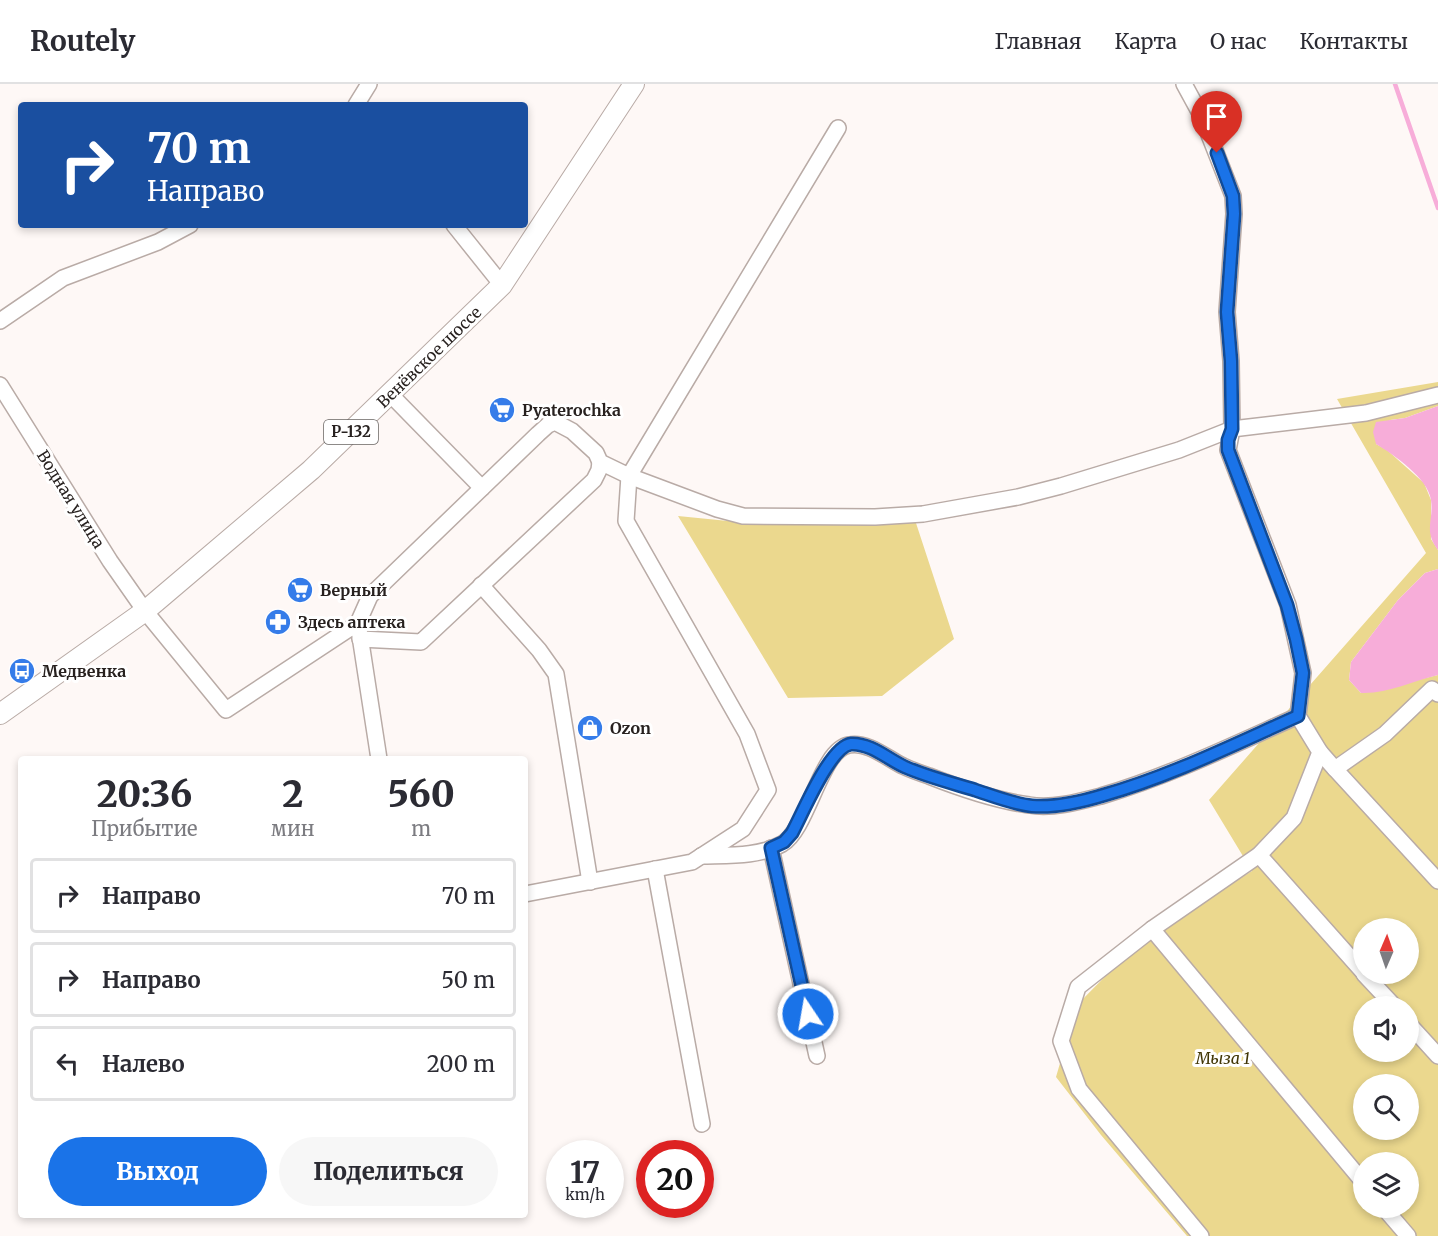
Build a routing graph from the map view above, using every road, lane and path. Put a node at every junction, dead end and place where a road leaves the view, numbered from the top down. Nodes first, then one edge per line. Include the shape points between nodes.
1 (369, 84) edge
2 (634, 84) edge
3 (1184, 84) edge
4 (359, 102) edge
5 (838, 128) dead end
6 (184, 228) edge
7 (456, 228) edge
8 (502, 285) junction
9 (0, 321) edge
10 (0, 385) edge
11 (390, 394) junction
12 (1438, 395) edge
13 (1232, 429) junction
14 (600, 462) junction
15 (629, 476) junction
16 (482, 488) junction
17 (481, 585) junction
18 (145, 611) junction
19 (358, 622) junction
20 (360, 639) junction
21 (1436, 690) edge
22 (0, 714) edge
23 (1298, 716) junction
24 (1320, 752) junction
25 (379, 756) edge
26 (1335, 769) junction
27 (771, 848) junction
28 (1259, 855) junction
29 (701, 856) junction
30 (655, 869) junction
31 (590, 882) junction
32 (1438, 882) edge
33 (528, 893) edge
34 (1152, 929) junction
35 (1353, 961) edge
36 (1374, 984) edge
37 (1385, 996) edge
38 (1419, 1035) edge
39 (817, 1056) dead end
40 (1438, 1056) edge
41 (702, 1124) dead end
42 (1353, 1170) edge
43 (1393, 1218) edge
44 (1201, 1236) edge
45 (1408, 1236) edge

1 - 4 street
2 - 8 main road, Венёвское шоссе / Р-132
3 - 13 street via 1202,117 1233,196 1227,312
5 - 15 street
6 - 9 street via 63,278
7 - 8 street
8 - 11 main road, Венёвское шоссе / Р-132
10 - 18 street, Водная улица
11 - 16 street
11 - 18 main road, Венёвское шоссе / Р-132 via 311,470
12 - 13 street via 1366,413
13 - 15 street via 1179,450 1061,486 923,514 743,516
13 - 23 street via 1228,450 1287,605 1296,639 1303,673
14 - 15 street
14 - 16 street via 596,453 572,431 555,422
14 - 17 street via 594,480
15 - 29 street via 626,521 747,735 768,790 743,829
16 - 19 street via 370,596
17 - 20 street via 421,642
17 - 31 street via 556,674
18 - 19 street, Водная улица via 226,710
18 - 22 main road, Венёвское шоссе / Р-132
19 - 20 street
20 - 25 street
21 - 26 street via 1385,734
23 - 24 street
23 - 27 street via 1133,787 1045,806 1009,801 931,777 864,746 850,744 831,760 792,833
24 - 26 street
24 - 28 street via 1294,818
26 - 32 street
27 - 29 street via 747,854
27 - 39 street
28 - 34 street
28 - 35 street
29 - 30 street via 692,862
30 - 31 street
30 - 41 street
31 - 33 street
34 - 42 street
34 - 44 street via 1078,987 1061,1041 1079,1089
36 - 37 street
38 - 40 street
43 - 45 street

